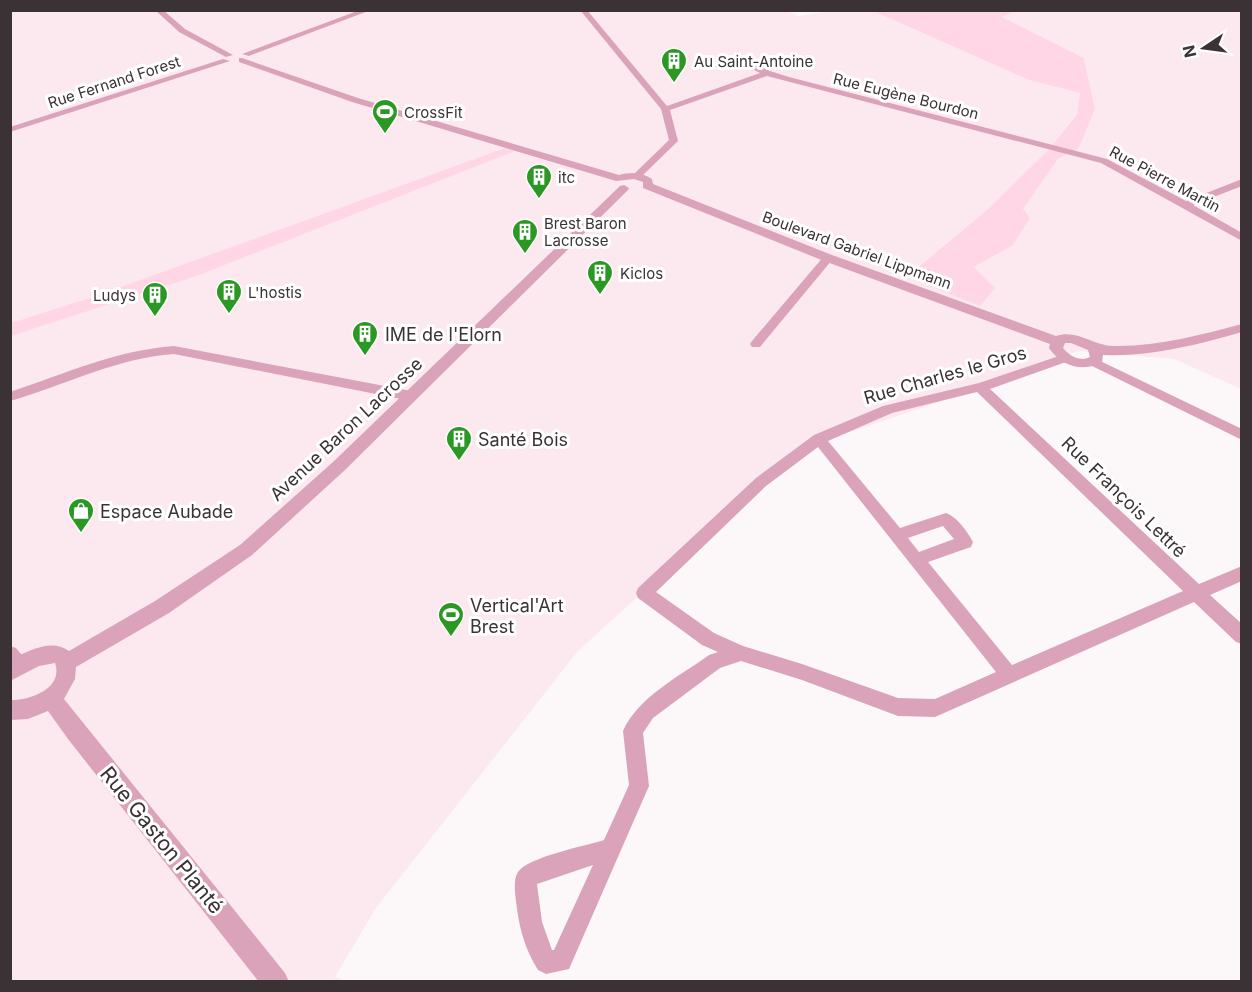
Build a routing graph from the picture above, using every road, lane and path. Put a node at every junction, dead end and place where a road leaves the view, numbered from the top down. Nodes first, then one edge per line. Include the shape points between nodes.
1 (158, 10) edge
2 (368, 10) edge
3 (583, 10) edge
4 (244, 57) junction
5 (228, 58) junction
6 (737, 58) dead end
7 (767, 73) junction
8 (665, 109) junction
9 (10, 130) edge
10 (1071, 152) joint
11 (638, 175) junction
12 (1242, 182) edge
13 (622, 184) junction
14 (647, 186) junction
15 (1184, 205) junction
16 (1242, 238) edge
17 (828, 258) junction
18 (1242, 328) edge
19 (1058, 342) junction
20 (756, 344) dead end
21 (1095, 356) junction
22 (1065, 358) junction
23 (980, 387) junction
24 (411, 396) junction
25 (10, 397) edge
26 (1242, 435) edge
27 (819, 439) junction
28 (895, 536) junction
29 (915, 560) junction
30 (1242, 573) edge
31 (1198, 594) junction
32 (1242, 636) edge
33 (741, 653) junction
34 (66, 663) junction
35 (14, 664) edge
36 (1010, 675) junction
37 (50, 697) junction
38 (10, 710) edge
39 (609, 849) junction
40 (276, 981) edge

1 - 5 street via 195,40
2 - 4 street
3 - 8 street
4 - 5 street
4 - 13 street via 356,100
5 - 9 street, Rue Fernand Forest
6 - 7 street, Rue Eugène Bourdon
7 - 8 street
7 - 10 street, Rue Eugène Bourdon
8 - 11 street via 674,141
10 - 15 street, Rue Pierre Martin via 1104,161
11 - 13 street via 629,175
11 - 14 street via 648,181
12 - 15 street
13 - 14 street via 637,189
13 - 24 street, Avenue Baron Lacrosse
14 - 17 street, Boulevard Gabriel Lippmann
15 - 16 street, Rue Pierre Martin
17 - 19 street, Boulevard Gabriel Lippmann
17 - 20 street
18 - 21 street via 1149,349
19 - 21 street, Boulevard Gabriel Lippmann via 1073,339 1086,343
19 - 22 street via 1056,348
21 - 22 street via 1084,364
21 - 26 street
22 - 23 street, Rue Charles le Gros
23 - 27 street, Rue Charles le Gros via 888,409
23 - 31 street, Rue François Lettré
24 - 25 street via 166,350 128,358
24 - 34 street, Avenue Baron Lacrosse via 246,550 162,607
27 - 28 street
27 - 33 street, Rue Charles le Gros via 761,482 644,593 708,639
28 - 29 street
28 - 29 street via 946,519 965,542
29 - 36 street
30 - 31 street
31 - 32 street, Rue François Lettré
31 - 36 street
33 - 36 street via 898,707 935,708
33 - 39 street via 715,661 646,712 633,730 639,786
34 - 35 street via 53,654
34 - 37 street via 65,679
37 - 38 street via 32,708
37 - 40 street, Rue Gaston Planté
39 - 39 street via 561,961 546,962 533,934 526,879 535,872

